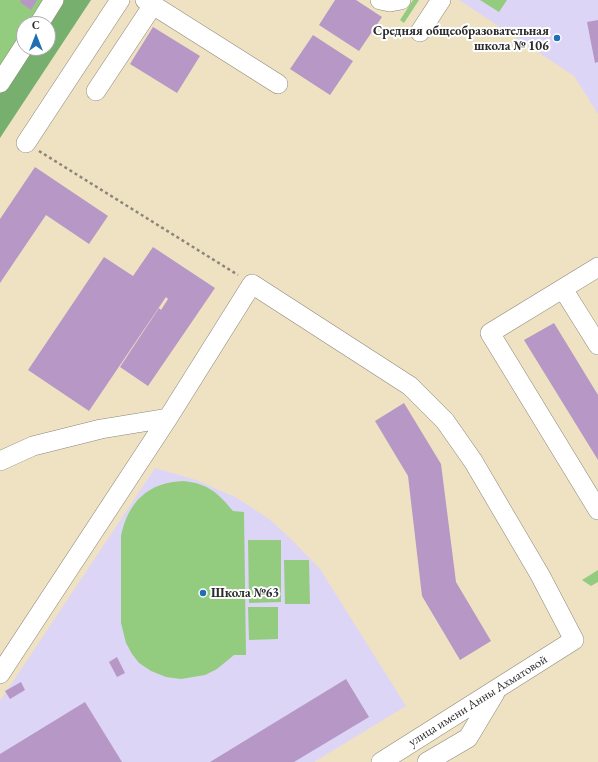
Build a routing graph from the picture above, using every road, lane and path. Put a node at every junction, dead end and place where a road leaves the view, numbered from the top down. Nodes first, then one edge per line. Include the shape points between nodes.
1 (54, 0) edge
2 (120, 0) edge
3 (380, 0) edge
4 (401, 0) edge
5 (441, 0) edge
6 (149, 2) edge
7 (44, 16) edge
8 (420, 32) dead end
9 (18, 56) edge
10 (0, 83) edge
11 (278, 84) dead end
12 (96, 91) dead end
13 (26, 143) joint
14 (598, 267) edge
15 (252, 284) junction
16 (563, 289) junction
17 (598, 345) edge
18 (168, 418) junction
19 (0, 460) edge
20 (598, 510) edge
21 (0, 674) edge
22 (498, 689) junction
23 (381, 762) edge
24 (427, 762) edge

1 - 7 street
2 - 13 street
3 - 4 street
5 - 8 street
6 - 11 street
6 - 12 street
9 - 10 street
13 - 15 path
14 - 16 street
15 - 18 street
15 - 22 street, улица имени Анны Ахматовой via 410,386 445,421 473,461 540,575 574,640
16 - 17 street
16 - 20 street via 490,334
18 - 19 street via 94,431 33,446
18 - 21 street
22 - 23 street, улица имени Анны Ахматовой
22 - 24 street via 468,738

